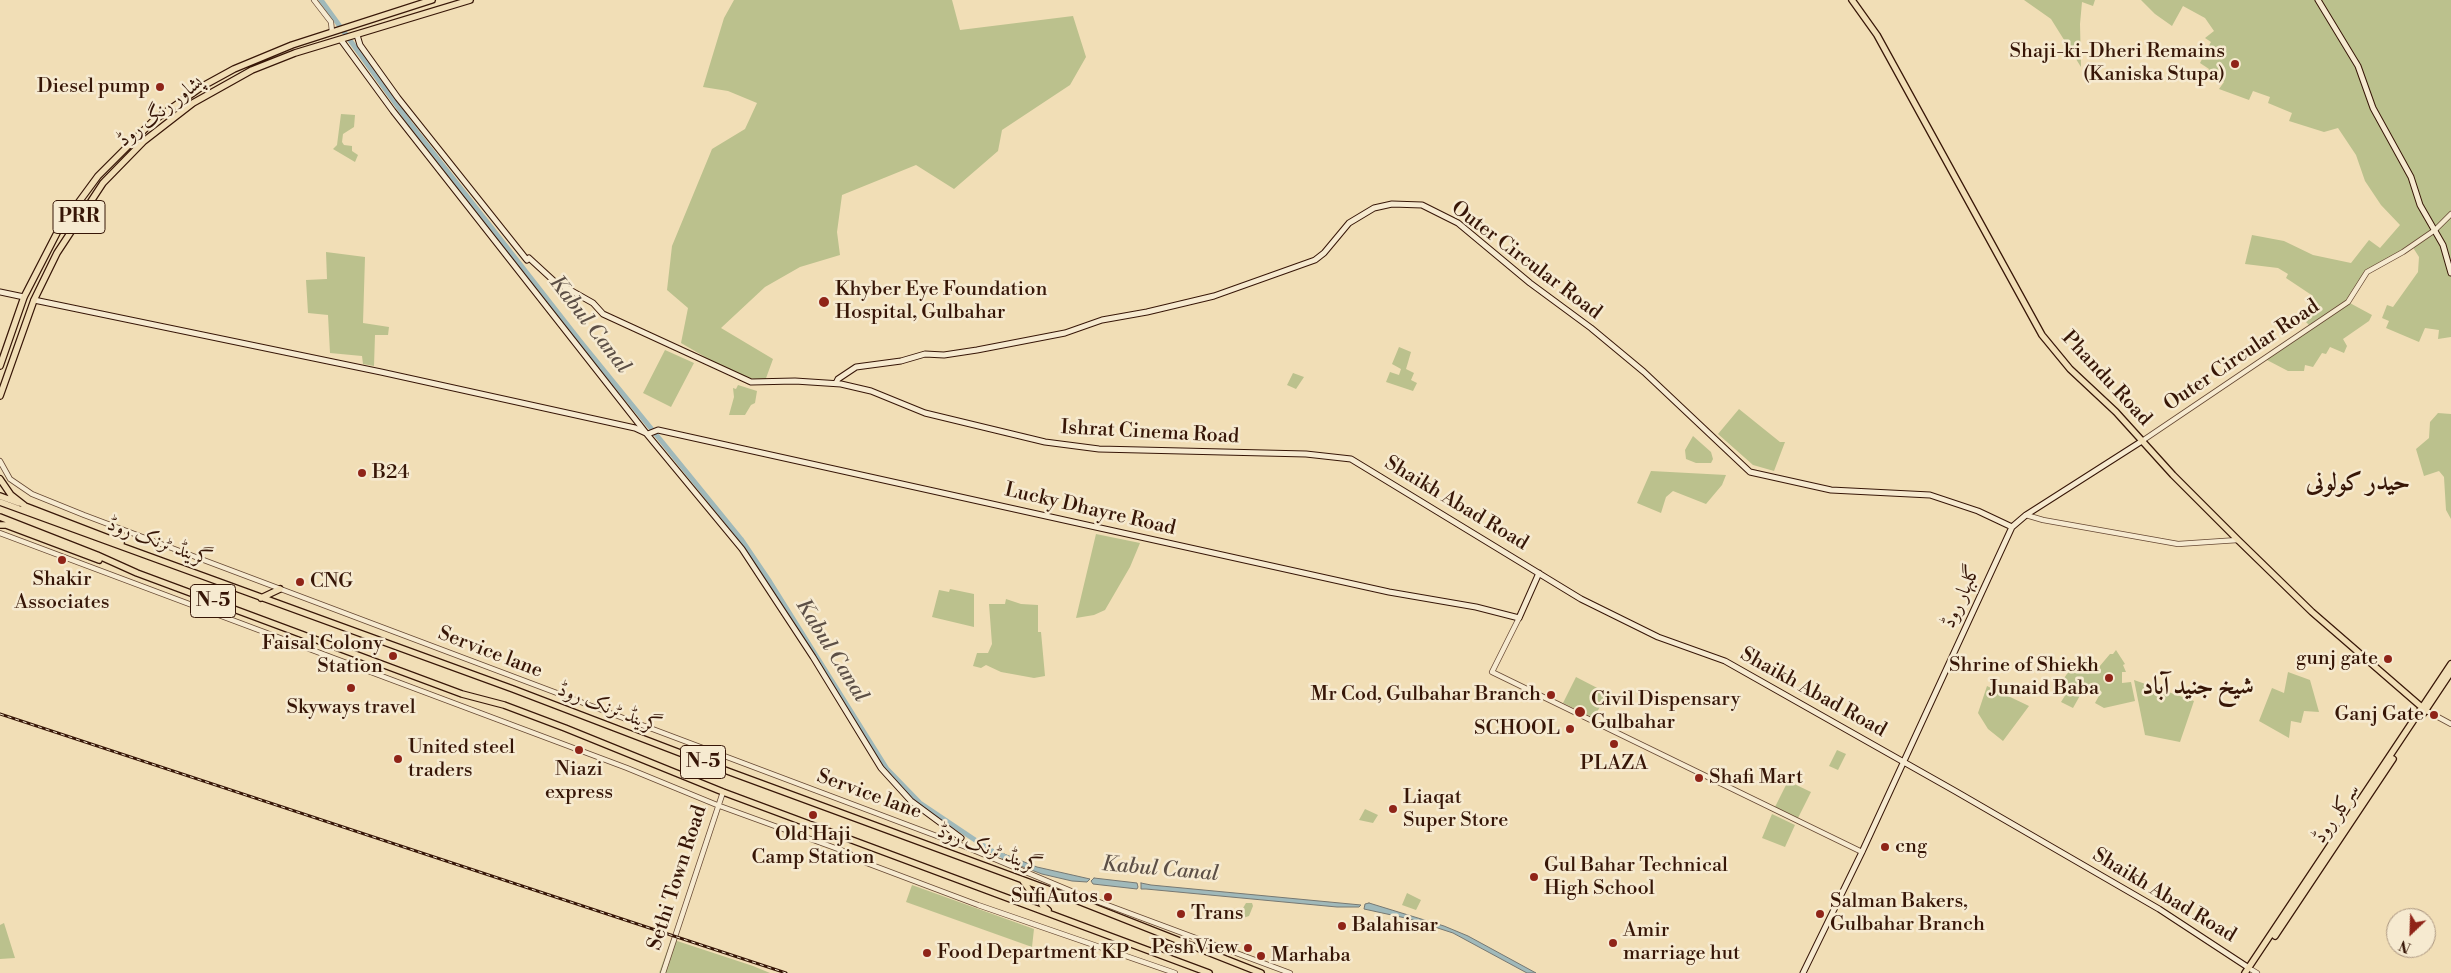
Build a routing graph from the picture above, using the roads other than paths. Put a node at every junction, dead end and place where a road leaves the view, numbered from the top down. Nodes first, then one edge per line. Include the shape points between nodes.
1 (314, 0) edge
2 (432, 0) edge
3 (470, 0) edge
4 (1852, 0) edge
5 (2318, 0) edge
6 (413, 6) junction
7 (416, 17) junction
8 (334, 31) junction
9 (355, 36) junction
10 (342, 40) junction
11 (2451, 214) edge
12 (2435, 230) junction
13 (525, 260) junction
14 (517, 266) junction
15 (2451, 274) edge
16 (0, 292) edge
17 (24, 297) junction
18 (34, 300) junction
19 (0, 366) edge
20 (836, 383) junction
21 (0, 396) edge
22 (648, 433) junction
23 (2142, 441) junction
24 (1351, 459) joint
25 (0, 460) edge
26 (0, 479) edge
27 (0, 496) edge
28 (0, 502) edge
29 (25, 506) junction
30 (2026, 515) junction
31 (0, 517) edge
32 (2, 524) edge
33 (2012, 527) junction
34 (0, 533) edge
35 (2238, 540) junction
36 (144, 555) junction
37 (137, 573) junction
38 (1538, 573) junction
39 (280, 589) junction
40 (261, 598) junction
41 (1519, 618) junction
42 (2451, 664) edge
43 (2451, 672) edge
44 (2424, 709) junction
45 (2451, 724) edge
46 (1904, 762) junction
47 (739, 763) junction
48 (730, 772) junction
49 (723, 792) junction
50 (717, 805) junction
51 (961, 838) joint
52 (966, 847) junction
53 (1862, 852) junction
54 (1021, 880) junction
55 (1053, 891) junction
56 (1017, 900) junction
57 (1051, 912) junction
58 (2251, 971) edge
59 (663, 973) edge
60 (1175, 973) edge
61 (1209, 973) edge
62 (1261, 973) edge
63 (1290, 973) edge
64 (1802, 973) edge

1 - 8 street
2 - 6 main road, پشاور رنگ روڈ / PRR
3 - 7 main road, پشاور رنگ روڈ / PRR
4 - 23 main road, Phandu Road via 1877,34 2042,335 2070,369
5 - 12 main road via 2358,66 2373,108 2411,177 2420,205
6 - 7 main road
6 - 8 main road, پشاور رنگ روڈ / PRR
7 - 9 main road, پشاور رنگ روڈ / PRR
8 - 17 main road, پشاور رنگ روڈ / PRR via 234,69 195,91 153,121 111,160 83,194 59,229
9 - 10 main road, پشاور رنگ روڈ / PRR
9 - 13 main road, Ishrat Cinema Road via 388,84
10 - 14 main road via 393,111
10 - 18 main road, پشاور رنگ روڈ / PRR via 295,53 238,77 193,103 144,141 103,183 84,209 57,252
11 - 12 street, Outer Circular Road
12 - 15 main road
12 - 23 street, Outer Circular Road via 2367,272 2348,302
13 - 14 main road
13 - 20 main road, Ishrat Cinema Road via 530,258 562,287 593,304 603,314 747,381
14 - 22 main road
16 - 17 main road
17 - 19 main road, پشاور رنگ روڈ / PRR
18 - 21 main road, پشاور رنگ روڈ / PRR
18 - 22 main road via 398,376
20 - 24 main road, Ishrat Cinema Road via 871,391 943,418 1077,447 1312,454
20 - 33 main road, Outer Circular Road via 856,366 894,363 925,354 977,350 1065,333 1102,320 1214,296 1315,260 1350,223 1374,208 1392,204 1422,205 1458,223 1590,328 1644,372 1750,472 1831,490 1915,493 1946,500
22 - 41 main road, Lucky Dhayre Road via 655,430
22 - 51 main road via 742,549 881,768 911,801
23 - 30 main road, Outer Circular Road
23 - 35 main road, Phandu Road
24 - 38 main road, Shaikh Abad Road
25 - 39 street, Service lane via 10,479 32,494
26 - 29 main road via 11,495
27 - 29 main road
28 - 36 main road, گرینڈ ٹرنک روڈ / N-5
29 - 36 main road via 112,539
30 - 33 main road, Outer Circular Road
30 - 35 street via 2178,544
31 - 37 main road, گرینڈ ٹرنک روڈ / N-5
32 - 37 main road
33 - 46 main road, گلبہار روڈ
34 - 50 street via 627,768
35 - 44 main road, Phandu Road via 2312,612
36 - 40 main road, گرینڈ ٹرنک روڈ / N-5
37 - 49 main road, گرینڈ ٹرنک روڈ / N-5 via 462,694 565,728
38 - 41 main road
38 - 46 main road, Shaikh Abad Road via 1581,599 1658,636 1725,661
39 - 40 main road
39 - 47 street, Service lane
40 - 48 main road, گرینڈ ٹرنک روڈ / N-5
41 - 53 street via 1492,672
42 - 44 main road
43 - 44 main road, سرکلر روڈ
44 - 45 street
44 - 58 main road, سرکلر روڈ
46 - 53 main road, گلبہار روڈ
46 - 58 main road, Shaikh Abad Road via 2159,909
47 - 48 street
47 - 52 street, Service lane
48 - 54 main road, گرینڈ ٹرنک روڈ / N-5
49 - 50 street, Sethi Town Road
49 - 56 main road, گرینڈ ٹرنک روڈ / N-5
50 - 59 street, Sethi Town Road
50 - 60 street via 978,905
51 - 52 street
52 - 63 street, Service lane via 1092,900
53 - 64 main road, گلبہار روڈ
54 - 55 main road, گرینڈ ٹرنک روڈ / N-5
54 - 56 main road via 1031,892 1027,898
55 - 57 main road via 1044,897 1042,905
55 - 62 main road, گرینڈ ٹرنک روڈ / N-5
56 - 57 main road, گرینڈ ٹرنک روڈ / N-5
57 - 61 main road, گرینڈ ٹرنک روڈ / N-5

